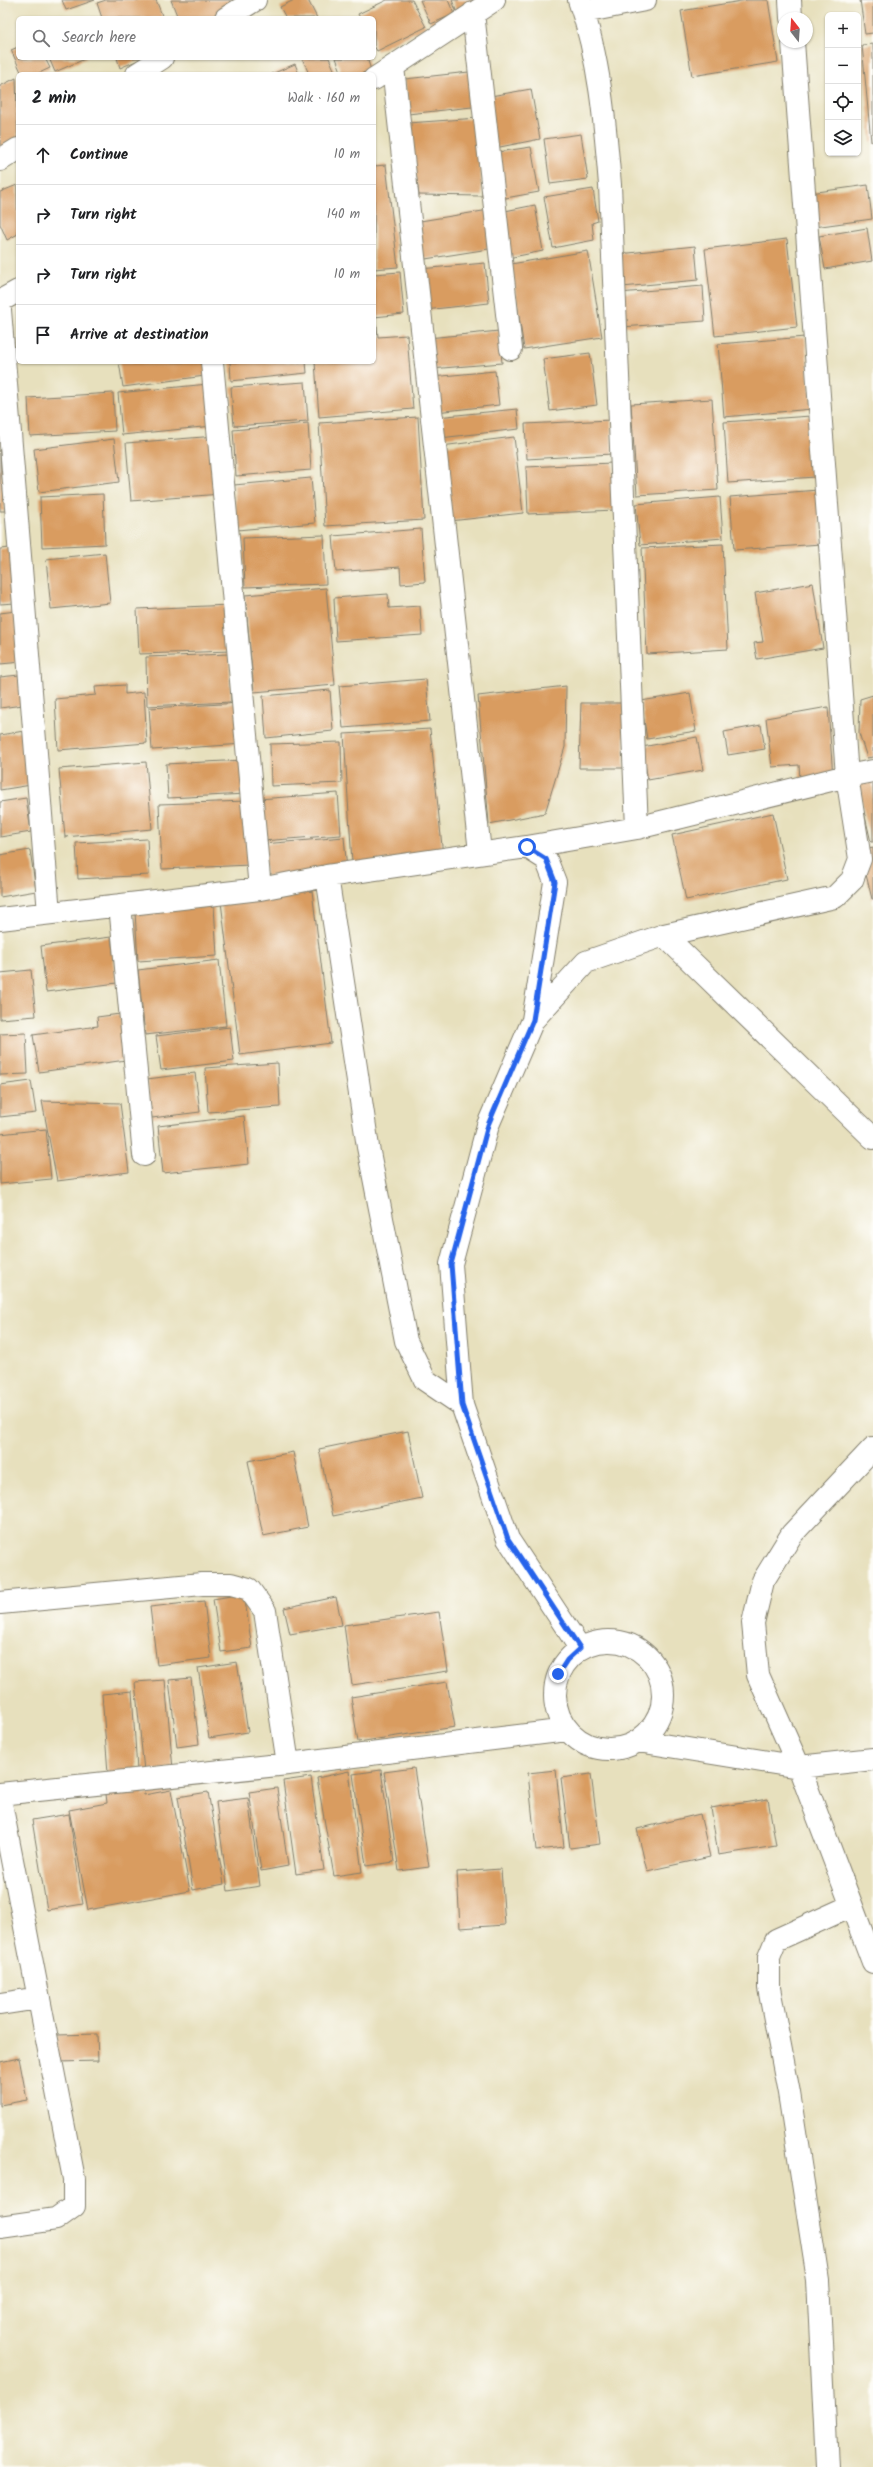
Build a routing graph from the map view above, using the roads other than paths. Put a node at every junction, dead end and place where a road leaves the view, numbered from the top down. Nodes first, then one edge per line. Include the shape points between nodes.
1 (255, 0) edge
2 (494, 0) edge
3 (645, 0) edge
4 (790, 0) edge
5 (581, 6) edge
6 (791, 12) edge
7 (473, 13) junction
8 (229, 16) edge
9 (793, 48) edge
10 (159, 60) edge
11 (393, 66) junction
12 (140, 72) edge
13 (376, 78) edge
14 (16, 149) edge
15 (0, 160) edge
16 (16, 292) edge
17 (0, 301) edge
18 (0, 310) edge
19 (511, 349) dead end
20 (212, 364) edge
21 (873, 771) edge
22 (848, 776) junction
23 (636, 828) junction
24 (527, 847) junction
25 (480, 852) junction
26 (327, 876) junction
27 (260, 889) junction
28 (120, 905) junction
29 (49, 913) junction
30 (0, 919) edge
31 (664, 935) junction
32 (533, 1020) junction
33 (873, 1138) edge
34 (144, 1155) dead end
35 (462, 1405) junction
36 (873, 1448) edge
37 (0, 1603) edge
38 (580, 1648) junction
39 (567, 1730) junction
40 (638, 1741) junction
41 (873, 1759) edge
42 (288, 1764) junction
43 (799, 1767) junction
44 (0, 1794) edge
45 (0, 1798) edge
46 (851, 1906) junction
47 (873, 1962) edge
48 (38, 1998) junction
49 (0, 2004) edge
50 (0, 2227) edge
51 (827, 2467) edge

1 - 8 street
2 - 7 street
3 - 5 street
4 - 6 street
5 - 23 street via 595,59 603,107 610,185
7 - 11 street
7 - 19 street
9 - 22 street
10 - 12 street
11 - 13 street
11 - 25 street
14 - 15 street
16 - 17 street
18 - 29 street
20 - 27 street
21 - 22 street
22 - 23 street
22 - 31 street via 860,859 852,880 835,897
23 - 24 street
24 - 25 street
24 - 32 street via 546,859 555,882
25 - 26 street
26 - 27 street
26 - 35 street via 368,1147 406,1341 425,1380
27 - 28 street
28 - 29 street
28 - 34 street
29 - 30 street
31 - 32 street via 586,962
31 - 33 street
32 - 35 street via 488,1125 451,1264
35 - 38 street via 508,1539
36 - 43 street via 792,1534 763,1581 753,1623 758,1675
37 - 42 street via 202,1584 232,1584 249,1589 264,1611
38 - 39 street via 567,1660 558,1674 554,1690 556,1708
38 - 40 street via 596,1642 613,1640 629,1644 644,1653 655,1666 662,1682 663,1698 659,1715 650,1730
39 - 40 street via 588,1745 604,1749 622,1748
39 - 42 street
40 - 43 street
41 - 43 street
42 - 44 street
43 - 46 street
45 - 48 street
46 - 47 street
46 - 51 street via 776,1940 769,1957 769,1988 790,2093 818,2280
48 - 49 street
48 - 50 street via 74,2179 74,2206 56,2219

